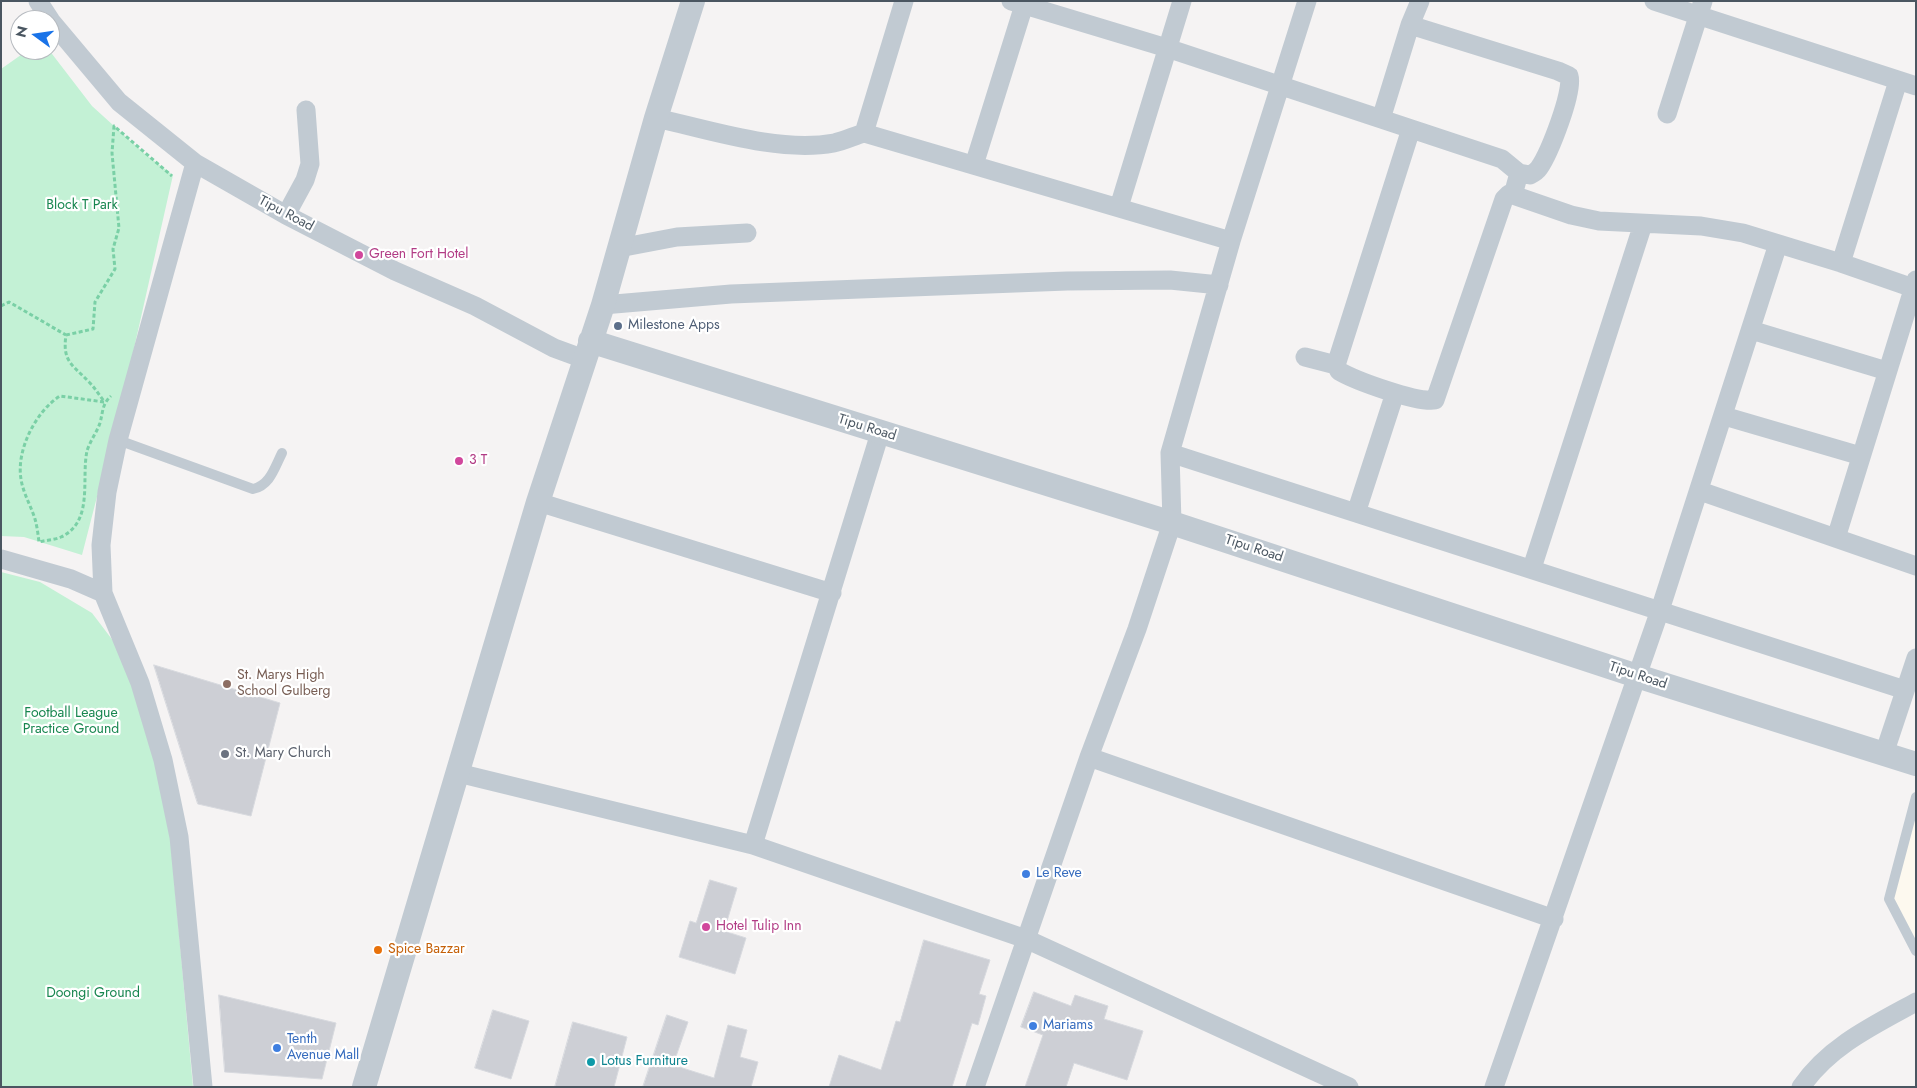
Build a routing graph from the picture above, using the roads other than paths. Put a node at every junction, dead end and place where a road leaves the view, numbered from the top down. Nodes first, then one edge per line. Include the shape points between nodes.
1 (38, 1) edge
2 (693, 1) edge
3 (904, 1) edge
4 (1182, 1) edge
5 (1307, 1) edge
6 (1420, 1) edge
7 (1654, 1) edge
8 (1017, 3) edge
9 (1046, 6) edge
10 (1701, 8) edge
11 (1410, 25) junction
12 (1167, 48) junction
13 (1907, 84) edge
14 (1281, 85) junction
15 (306, 110) dead end
16 (1667, 114) dead end
17 (656, 118) junction
18 (1381, 119) junction
19 (1411, 129) junction
20 (864, 133) junction
21 (195, 163) junction
22 (974, 165) junction
23 (1520, 174) junction
24 (1513, 195) junction
25 (1119, 207) junction
26 (286, 216) junction
27 (1643, 224) junction
28 (747, 233) dead end
29 (1231, 240) junction
30 (1778, 244) junction
31 (619, 248) junction
32 (1841, 263) junction
33 (1218, 285) junction
34 (1915, 285) edge
35 (603, 304) junction
36 (1751, 330) junction
37 (587, 350) junction
38 (1305, 357) dead end
39 (1336, 366) junction
40 (1888, 372) junction
41 (1396, 393) junction
42 (1724, 416) junction
43 (880, 433) junction
44 (118, 440) junction
45 (1170, 453) junction
46 (282, 454) dead end
47 (1861, 456) junction
48 (1700, 491) junction
49 (538, 502) junction
50 (1356, 514) junction
51 (1172, 522) junction
52 (1836, 538) junction
53 (1, 559) edge
54 (1916, 566) edge
55 (1532, 568) junction
56 (103, 593) junction
57 (832, 593) junction
58 (1660, 610) junction
59 (1916, 658) edge
60 (1637, 676) junction
61 (1905, 690) junction
62 (1884, 754) junction
63 (1089, 757) junction
64 (1916, 764) edge
65 (458, 773) junction
66 (1916, 797) edge
67 (753, 845) junction
68 (1554, 919) junction
69 (1026, 939) junction
70 (1916, 951) edge
71 (1916, 1002) edge
72 (203, 1087) edge
73 (364, 1087) edge
74 (975, 1087) edge
75 (1349, 1087) edge
76 (1494, 1087) edge
77 (1801, 1087) edge

1 - 21 street, Tipu Road via 119,102
2 - 17 street
3 - 20 street
4 - 12 street
5 - 14 street
6 - 11 street
7 - 10 street
8 - 9 street
8 - 22 street
9 - 12 street
10 - 13 street
10 - 16 street
11 - 18 street
11 - 23 street via 1569,76 1571,82 1566,102 1544,161 1530,175
12 - 14 street
12 - 25 street
13 - 32 street
14 - 18 street
14 - 29 street
15 - 26 street via 310,164
17 - 20 street via 795,145 834,142
17 - 31 street
18 - 19 street
19 - 23 street via 1502,158
19 - 39 street
20 - 22 street
21 - 26 street, Tipu Road
21 - 44 street
22 - 25 street
23 - 24 street
24 - 27 street via 1571,215
24 - 41 street via 1509,194 1504,199 1435,400
25 - 29 street
26 - 37 street, Tipu Road via 395,271 475,306 554,348
27 - 30 street via 1701,226 1742,233
27 - 55 street
28 - 31 street via 677,237
29 - 33 street
30 - 32 street
30 - 36 street
31 - 35 street
32 - 34 street
33 - 35 street via 1170,280 1067,280 731,294
33 - 45 street
34 - 40 street
35 - 37 street
36 - 40 street
36 - 42 street
37 - 43 street, Tipu Road
37 - 49 street
38 - 39 street
39 - 41 street via 1346,375
40 - 47 street
41 - 50 street
42 - 47 street
42 - 48 street
43 - 51 street, Tipu Road
43 - 57 street
44 - 46 lane via 253,489 263,487 269,480
44 - 56 street via 107,492 101,545
45 - 50 street
45 - 51 street
47 - 52 street
48 - 52 street
48 - 58 street
49 - 57 street
49 - 65 street
50 - 55 street
51 - 60 street, Tipu Road
51 - 63 street via 1137,629
52 - 54 street
53 - 56 street via 71,579
55 - 58 street
56 - 72 street via 140,683 163,760 179,837
57 - 67 street
58 - 60 street
58 - 61 street
59 - 61 street
60 - 62 street, Tipu Road
60 - 68 street
61 - 62 street
62 - 64 street, Tipu Road
63 - 68 street
63 - 69 street
65 - 67 street
65 - 73 street
66 - 70 lane via 1889,899
67 - 69 street
68 - 76 street
69 - 74 street
69 - 75 street
71 - 77 street via 1846,1041 1810,1073

